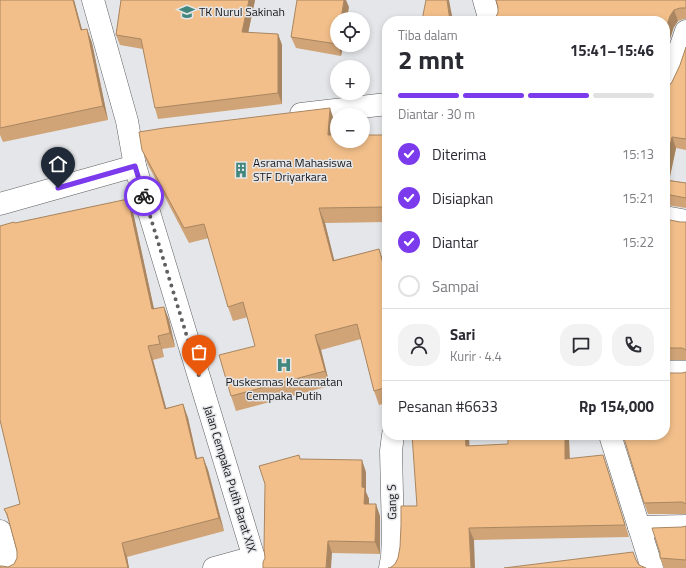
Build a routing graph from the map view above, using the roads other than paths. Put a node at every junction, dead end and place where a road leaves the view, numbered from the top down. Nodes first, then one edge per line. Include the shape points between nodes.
1 (93, 0) edge
2 (484, 0) edge
3 (489, 16) edge
4 (686, 31) edge
5 (670, 77) edge
6 (382, 105) edge
7 (285, 116) edge
8 (135, 166) junction
9 (0, 204) edge
10 (670, 218) edge
11 (686, 221) edge
12 (670, 372) edge
13 (686, 372) edge
14 (392, 440) edge
15 (612, 440) edge
16 (686, 526) edge
17 (639, 527) junction
18 (0, 531) edge
19 (256, 562) edge
20 (10, 568) edge
21 (214, 568) edge
22 (390, 568) edge
23 (652, 568) edge

1 - 8 street, Jalan Cempaka Putih Barat XIX via 127,121 137,135
2 - 3 street
4 - 5 street
6 - 7 street
8 - 9 street
8 - 19 street, Jalan Cempaka Putih Barat XIX
10 - 11 street
12 - 13 street
14 - 22 street, Gang S
15 - 17 street
16 - 17 street
17 - 23 street
18 - 20 street
19 - 21 street

